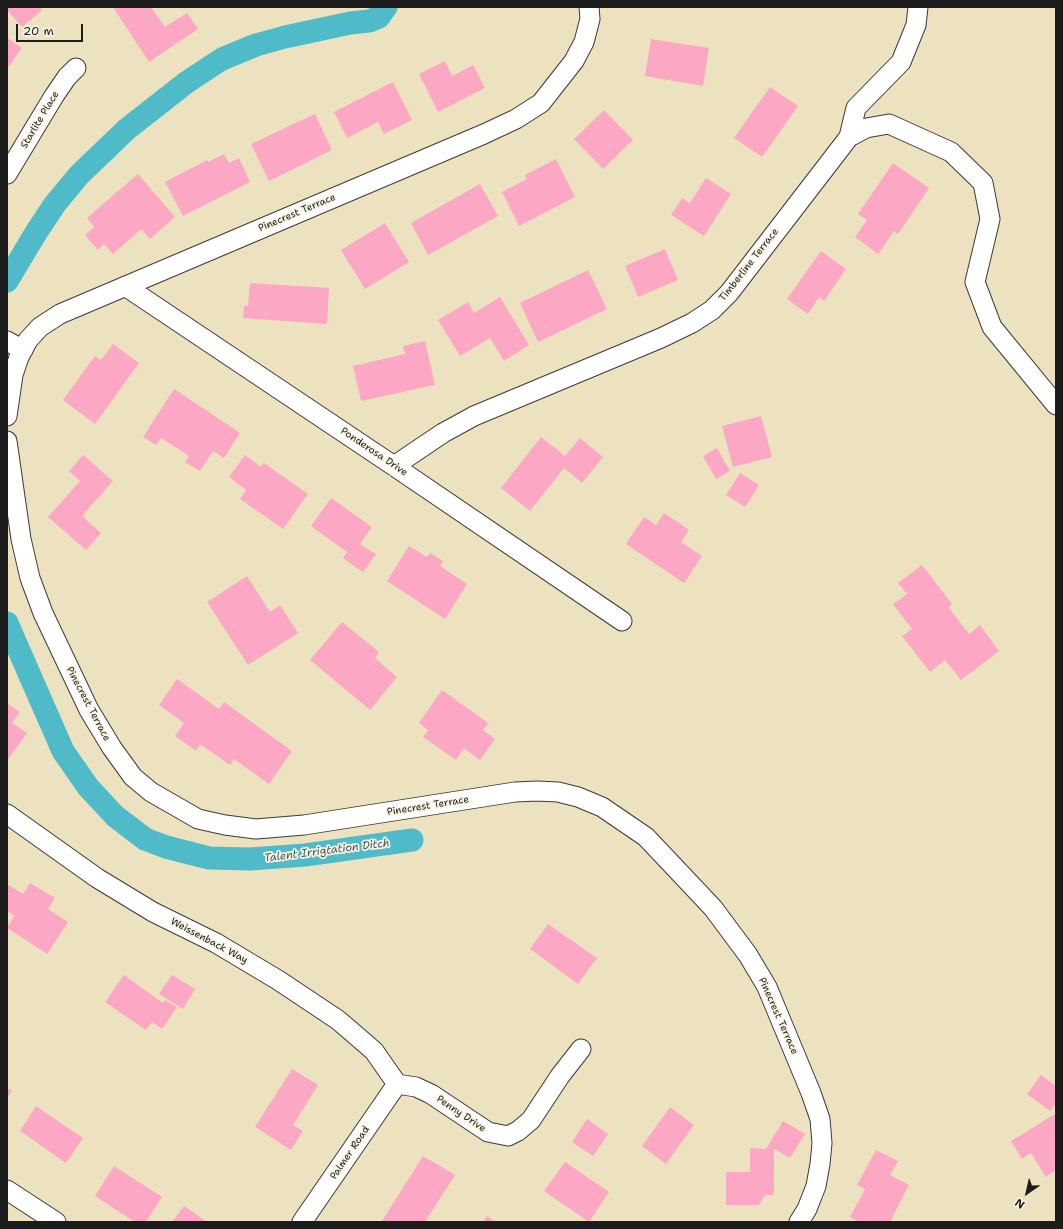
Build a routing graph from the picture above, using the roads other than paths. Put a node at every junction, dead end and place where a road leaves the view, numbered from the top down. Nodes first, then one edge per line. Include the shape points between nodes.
1 (589, 7) edge
2 (918, 7) edge
3 (76, 68) dead end
4 (849, 137) junction
5 (7, 174) edge
6 (125, 286) junction
7 (15, 345) edge
8 (1056, 405) edge
9 (7, 416) edge
10 (7, 440) edge
11 (394, 466) junction
12 (622, 621) dead end
13 (7, 814) edge
14 (581, 1049) dead end
15 (397, 1084) junction
16 (7, 1190) edge
17 (56, 1222) edge
18 (302, 1222) edge
19 (799, 1222) edge

1 - 6 street, Pinecrest Terrace via 590,19 584,42 574,61 541,103 516,119
2 - 4 street via 916,25 901,62 856,108
3 - 5 street, Starlite Place via 54,96
4 - 8 street, Timberline Terrace via 866,128 890,124 951,152 983,183 990,219 975,282 992,327
4 - 11 street, Timberline Terrace via 729,294 712,310 661,338 474,416 443,433
6 - 7 street, Pinecrest Terrace via 60,314 40,327 28,340
6 - 11 street, Ponderosa Drive
7 - 9 street, Pinecrest Terrace
10 - 19 street, Pinecrest Terrace via 21,539 42,613 89,710 112,748 133,777 151,792 198,818 224,826 256,829 304,825 537,790 578,797 602,807 646,837 713,908 748,955 767,987 811,1093 820,1119 822,1143 816,1186
11 - 12 street, Ponderosa Drive
13 - 15 street, Weissenback Way via 109,885 278,980 338,1020 374,1051
14 - 15 street, Penny Drive via 531,1120 518,1132 508,1136 488,1132 431,1094 416,1087
15 - 18 street, Palmer Road
16 - 17 street

